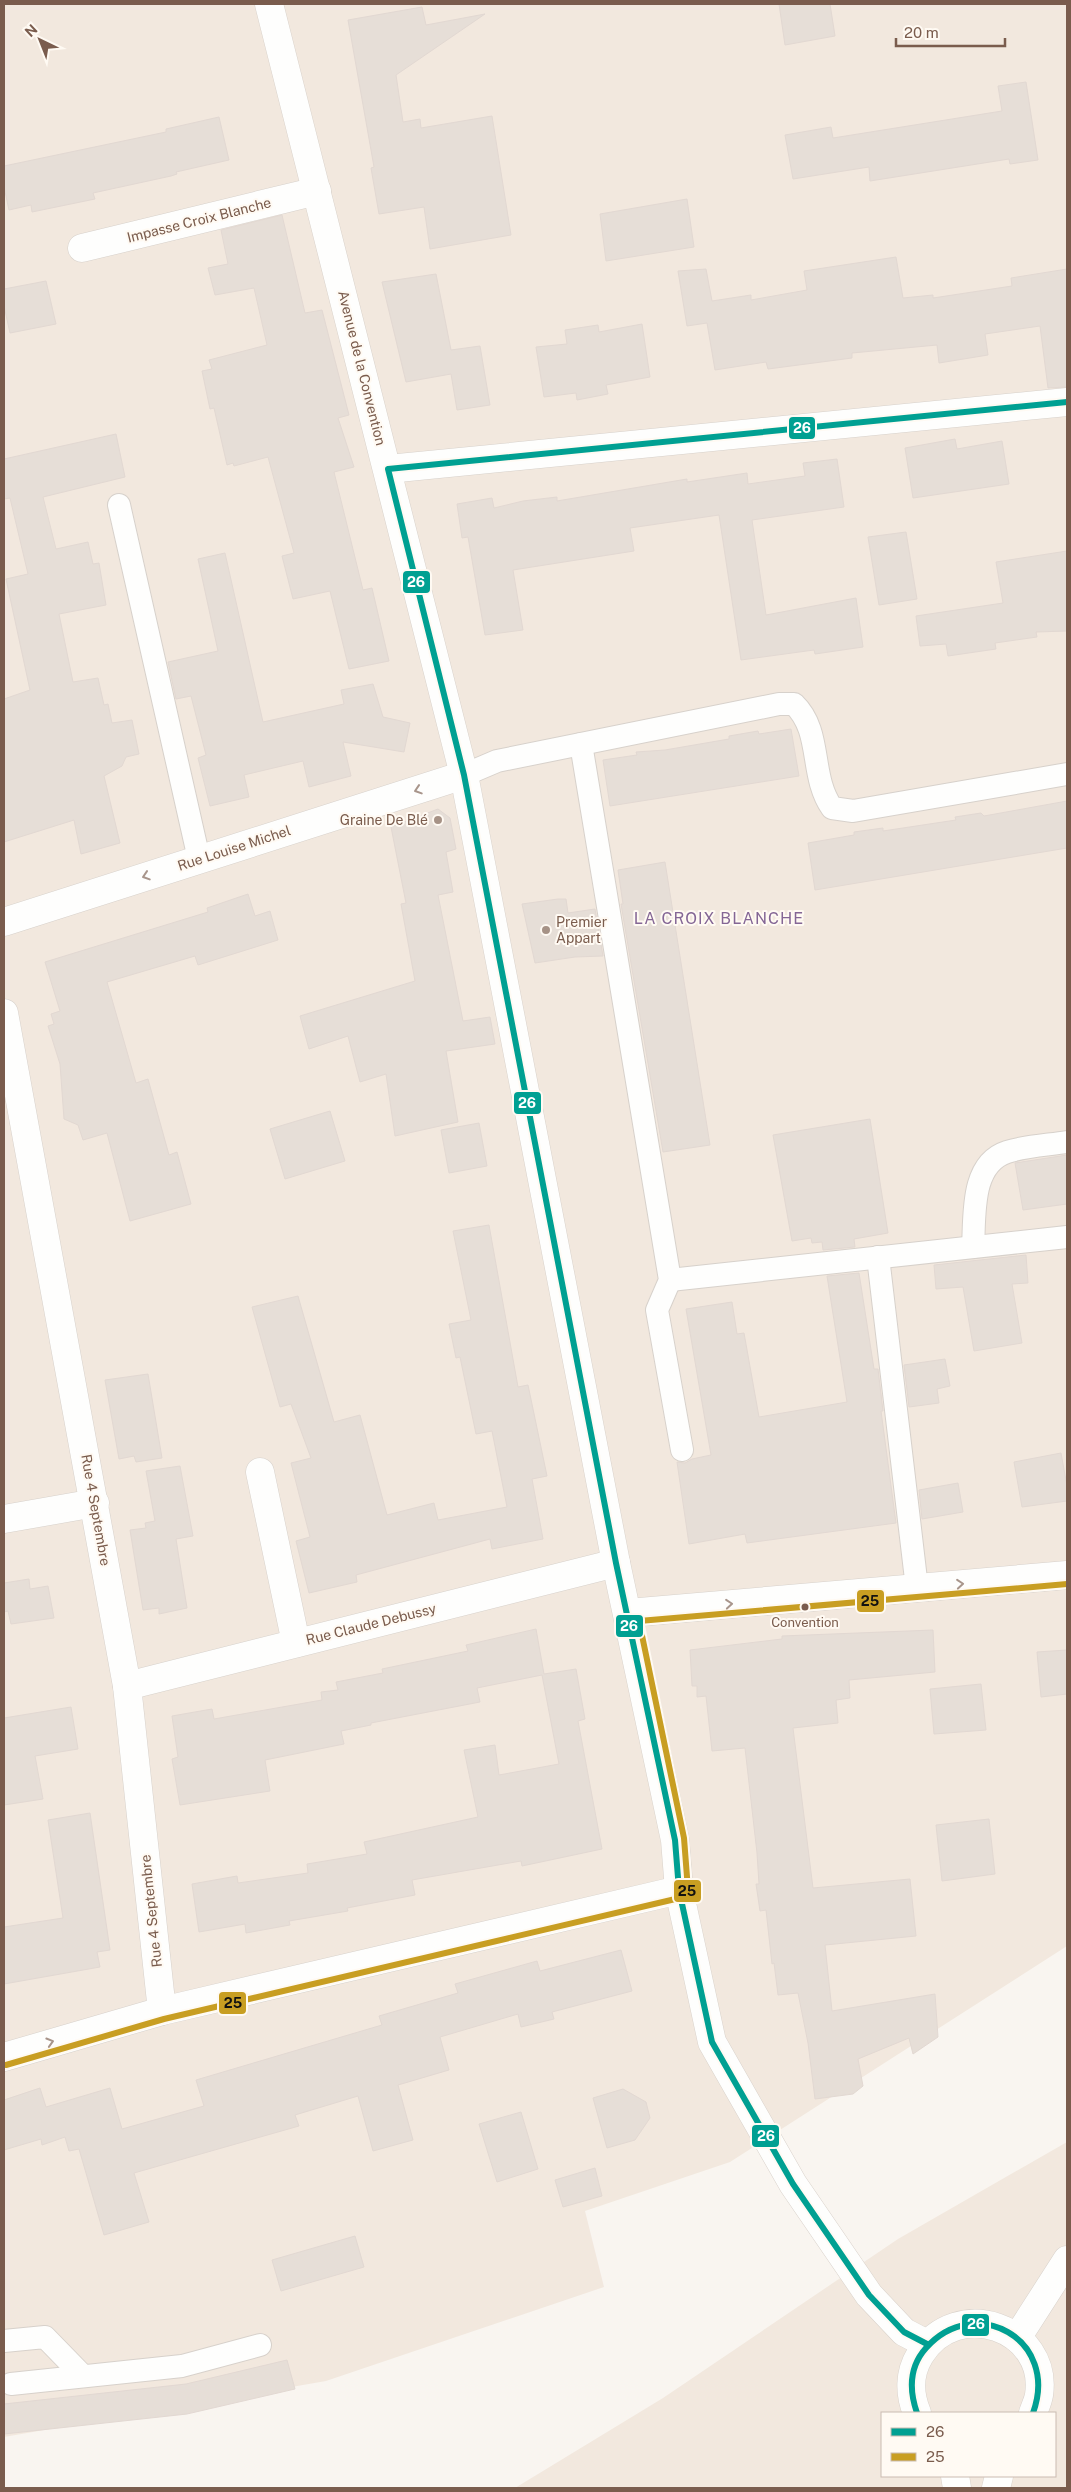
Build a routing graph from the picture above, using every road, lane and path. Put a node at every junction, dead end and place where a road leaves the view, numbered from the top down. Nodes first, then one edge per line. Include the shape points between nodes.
1 (269, 4) edge
2 (317, 191) junction
3 (82, 248) dead end
4 (1067, 402) edge
5 (388, 469) junction
6 (119, 505) dead end
7 (580, 744) junction
8 (1067, 774) edge
9 (464, 775) junction
10 (199, 859) junction
11 (4, 922) edge
12 (4, 1013) edge
13 (1067, 1142) edge
14 (1067, 1237) edge
15 (972, 1247) junction
16 (878, 1258) junction
17 (670, 1280) junction
18 (682, 1450) dead end
19 (260, 1472) dead end
20 (95, 1504) junction
21 (4, 1519) edge
22 (616, 1563) junction
23 (1067, 1575) edge
24 (917, 1588) junction
25 (628, 1613) junction
26 (296, 1643) junction
27 (127, 1686) junction
28 (679, 1890) junction
29 (162, 2010) junction
30 (4, 2057) edge
31 (1067, 2260) edge
32 (1017, 2338) junction
33 (4, 2342) edge
34 (927, 2344) junction
35 (260, 2345) dead end
36 (83, 2376) junction
37 (11, 2384) dead end
38 (917, 2412) edge
39 (1033, 2412) edge

1 - 2 street, Avenue de la Convention
2 - 3 street, Impasse Croix Blanche
2 - 5 street, Avenue de la Convention
4 - 5 street
5 - 9 street, Avenue de la Convention
6 - 10 lane
7 - 8 lane via 779,704 794,704 809,723 823,794 832,808 853,811
7 - 9 lane via 496,761
7 - 17 lane
9 -> 10 street, Rue Louise Michel
9 - 22 street, Avenue de la Convention
10 -> 11 street, Rue Louise Michel
12 - 20 street, Rue 4 Septembre
13 - 15 lane via 1006,1152 994,1159 983,1172 978,1189
14 - 15 lane
15 - 16 lane
16 - 17 lane
16 - 24 lane
17 - 18 lane via 658,1310
19 - 26 street
20 - 21 street
20 - 27 street, Rue 4 Septembre
22 - 25 street, Avenue de la Convention
22 - 26 street, Rue Claude Debussy
24 -> 23 street
25 -> 24 street
25 - 28 street, Avenue de la Convention via 675,1840
26 - 27 street, Rue Claude Debussy
27 - 29 street, Rue 4 Septembre
28 - 29 street
28 - 34 street, Avenue de la Convention via 712,2042 794,2184 869,2295 904,2332
30 -> 29 street
31 - 32 street
32 - 34 street via 1000,2328 961,2324 942,2331
32 - 39 street via 1030,2354 1038,2374 1039,2394
33 - 36 lane via 45,2337
34 - 38 street via 916,2361 911,2381 912,2401
35 - 36 lane via 182,2366
36 - 37 lane

